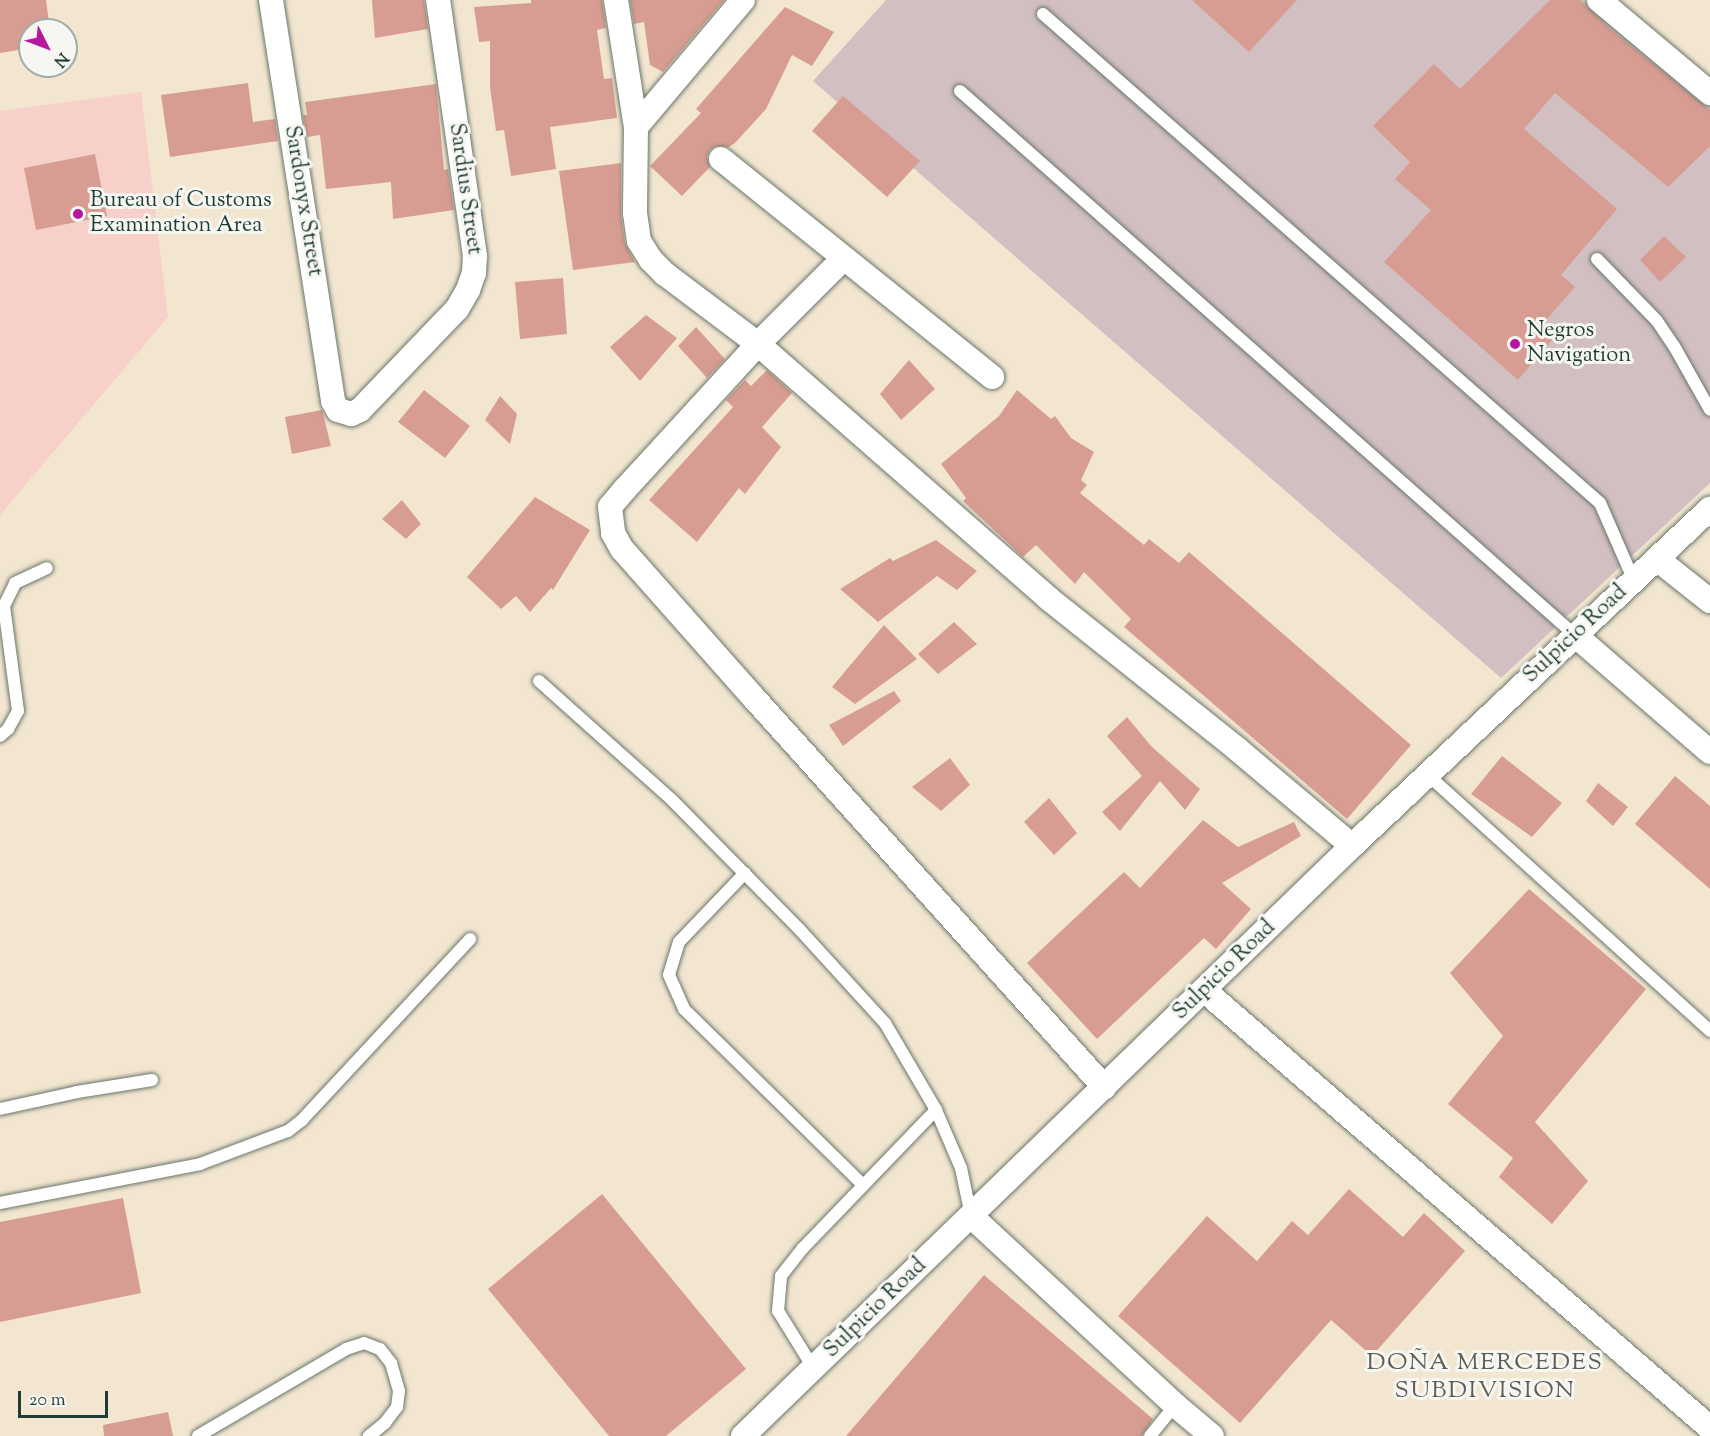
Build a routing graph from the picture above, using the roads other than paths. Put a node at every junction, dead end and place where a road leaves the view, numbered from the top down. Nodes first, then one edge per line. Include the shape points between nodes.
1 (271, 0) edge
2 (438, 0) edge
3 (615, 0) edge
4 (743, 0) edge
5 (1599, 0) edge
6 (1042, 14) dead end
7 (960, 91) dead end
8 (1710, 93) edge
9 (636, 127) junction
10 (721, 159) dead end
11 (843, 259) junction
12 (1597, 259) dead end
13 (758, 344) junction
14 (992, 377) dead end
15 (333, 401) joint
16 (1710, 410) edge
17 (1710, 509) edge
18 (1657, 559) junction
19 (47, 568) dead end
20 (1635, 581) junction
21 (1710, 601) edge
22 (1576, 636) junction
23 (539, 681) dead end
24 (0, 736) edge
25 (1710, 752) edge
26 (1428, 775) junction
27 (1353, 846) junction
28 (745, 873) junction
29 (470, 939) dead end
30 (1205, 991) junction
31 (1710, 1031) edge
32 (152, 1080) dead end
33 (1104, 1088) junction
34 (0, 1109) edge
35 (936, 1110) junction
36 (863, 1185) junction
37 (0, 1203) edge
38 (971, 1216) junction
39 (814, 1369) junction
40 (1175, 1405) junction
41 (1710, 1428) edge
42 (198, 1436) edge
43 (369, 1436) edge
44 (742, 1436) edge
45 (1150, 1436) edge
46 (1212, 1436) edge

1 - 15 street, Sardonyx Street
2 - 15 street, Sardius Street via 475,256 474,273 457,309 360,410 344,413
3 - 9 street
4 - 9 street
5 - 8 street
6 - 20 lane via 1600,503
7 - 22 lane
9 - 13 street via 635,213 639,241 665,274
10 - 11 street
11 - 13 street
11 - 14 street
12 - 16 lane via 1657,321
13 - 27 street via 1048,598
13 - 33 street via 610,507 613,533 622,549
17 - 18 street, Sulpicio Road
18 - 20 street, Sulpicio Road
18 - 21 street
19 - 24 lane via 15,583 4,606 18,711
20 - 22 street, Sulpicio Road
22 - 25 street
22 - 26 street, Sulpicio Road
23 - 28 lane via 672,800
26 - 27 street, Sulpicio Road
26 - 31 lane
27 - 30 street, Sulpicio Road
28 - 35 lane via 885,1023
28 - 36 lane via 679,942 669,975 684,1009
29 - 37 lane via 288,1131 200,1164
30 - 33 street, Sulpicio Road
30 - 41 street
32 - 34 lane
33 - 38 street, Sulpicio Road
35 - 36 lane
35 - 38 lane via 961,1168
36 - 39 lane via 781,1276 778,1311
38 - 39 street, Sulpicio Road
38 - 40 street
39 - 44 street, Sulpicio Road
40 - 45 lane
40 - 46 street
42 - 43 lane via 364,1342 381,1349 391,1363 399,1390 397,1407

